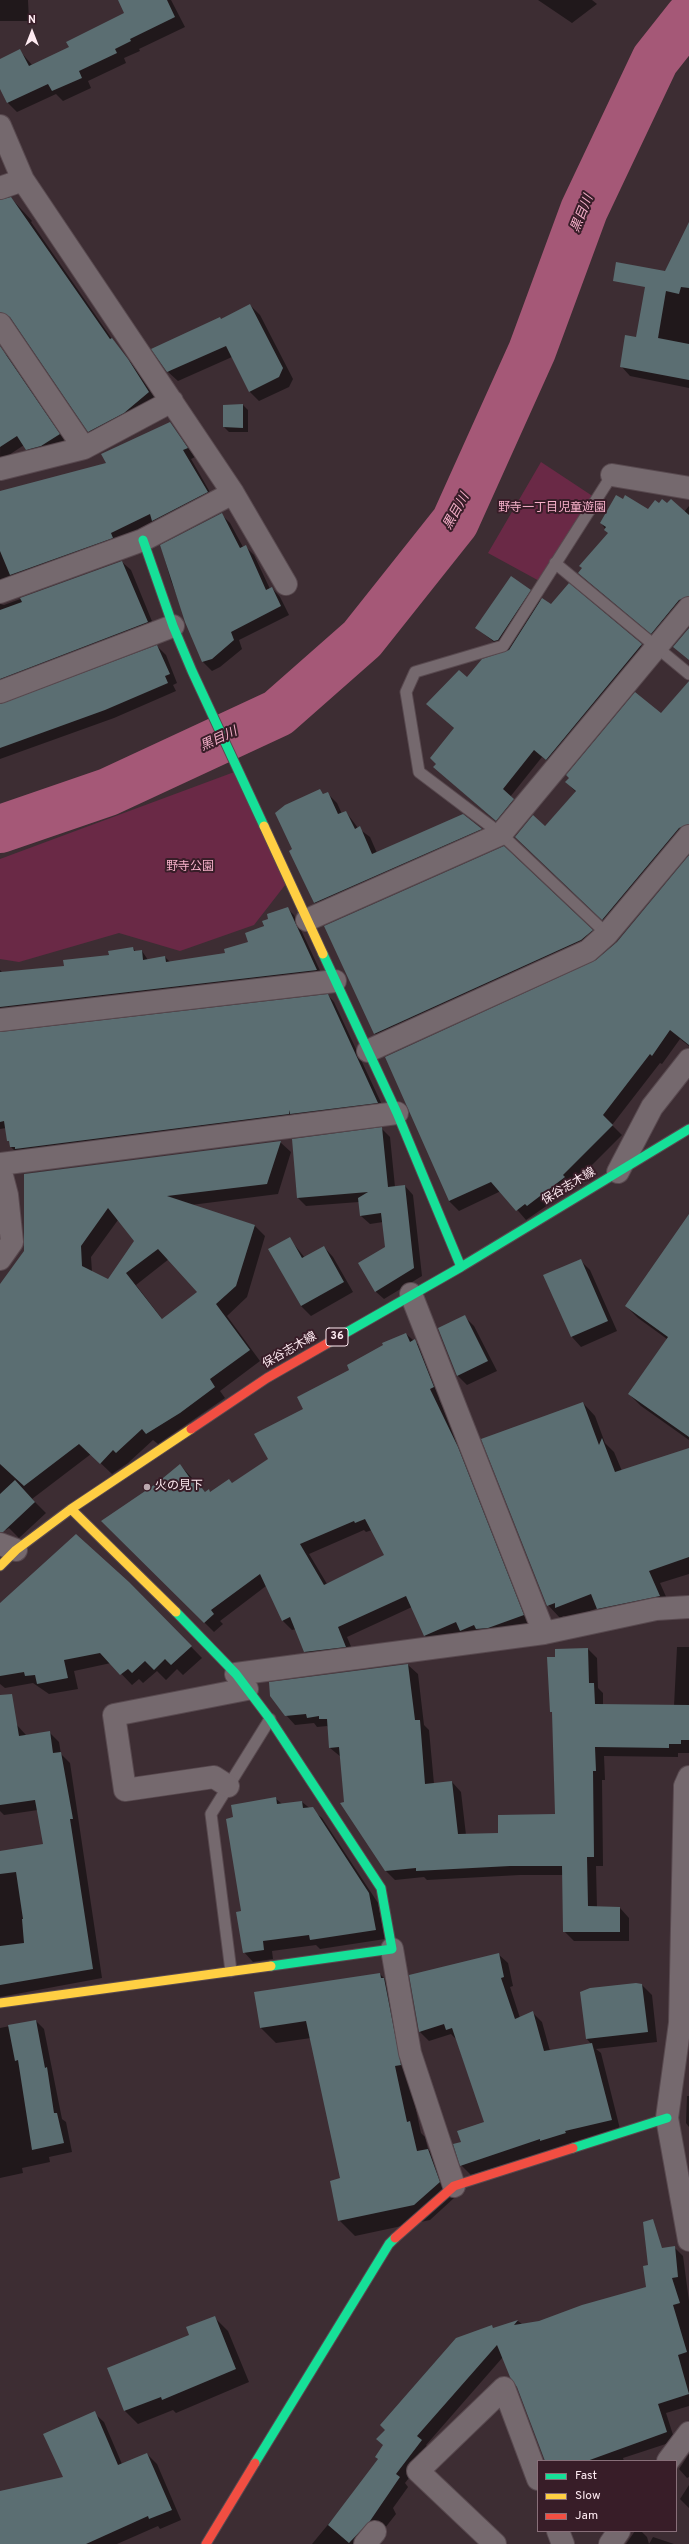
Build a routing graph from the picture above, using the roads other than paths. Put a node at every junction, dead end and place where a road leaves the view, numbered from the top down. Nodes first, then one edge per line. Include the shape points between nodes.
1 (0, 126) edge
2 (23, 180) junction
3 (0, 188) edge
4 (0, 324) edge
5 (172, 402) junction
6 (84, 448) junction
7 (0, 469) edge
8 (612, 475) joint
9 (689, 488) edge
10 (234, 493) junction
11 (143, 540) junction
12 (555, 563) junction
13 (286, 584) dead end
14 (0, 592) edge
15 (689, 608) edge
16 (173, 626) junction
17 (657, 645) junction
18 (689, 674) edge
19 (0, 692) edge
20 (501, 834) junction
21 (689, 836) edge
22 (307, 920) junction
23 (607, 934) junction
24 (335, 981) junction
25 (0, 1020) edge
26 (368, 1051) junction
27 (689, 1060) edge
28 (397, 1113) junction
29 (689, 1129) edge
30 (0, 1164) edge
31 (0, 1168) edge
32 (618, 1172) junction
33 (0, 1259) edge
34 (461, 1267) junction
35 (411, 1294) junction
36 (71, 1509) junction
37 (8, 1547) edge
38 (0, 1566) edge
39 (689, 1607) edge
40 (544, 1633) junction
41 (241, 1682) junction
42 (270, 1719) junction
43 (689, 1777) edge
44 (228, 1786) junction
45 (392, 1949) junction
46 (231, 1971) junction
47 (0, 2003) edge
48 (667, 2118) junction
49 (454, 2186) junction
50 (689, 2240) edge
51 (689, 2433) edge
52 (669, 2460) edge
53 (537, 2476) edge
54 (558, 2532) edge
55 (618, 2532) edge
56 (206, 2544) edge
57 (495, 2544) edge
58 (563, 2544) edge
59 (610, 2544) edge

1 - 2 street
2 - 3 street
2 - 5 street
4 - 6 street
5 - 6 street
5 - 10 street
6 - 7 street
8 - 9 street
8 - 12 lane
10 - 11 street
10 - 13 street
11 - 14 street
11 - 16 street
12 - 17 lane
12 - 20 lane via 502,646 415,672 406,692 419,772
15 - 17 street
16 - 19 street
16 - 22 street
17 - 18 lane
17 - 20 street
20 - 22 street
20 - 23 lane
21 - 23 street
22 - 24 street
23 - 26 street via 588,951
24 - 25 street
24 - 26 street
26 - 28 street
27 - 32 street via 652,1107
28 - 30 street
28 - 34 street
29 - 32 street, 保谷志木線 / 36
31 - 33 street via 7,1195 12,1242
32 - 34 street, 保谷志木線 / 36
34 - 35 street, 保谷志木線 / 36
35 - 36 street, 保谷志木線 / 36 via 267,1378
35 - 40 street
36 - 37 street, 保谷志木線 / 36
36 - 41 street via 138,1573
37 - 38 street, 保谷志木線 / 36
39 - 40 street via 656,1609
40 - 41 street
41 - 42 street
41 - 44 street via 114,1715 125,1790 214,1777
42 - 44 lane
42 - 45 street via 381,1888
43 - 48 street via 685,1786 680,2023
44 - 46 lane via 211,1814
45 - 46 street
45 - 49 street via 410,2053
46 - 47 street
48 - 49 street
48 - 50 street
49 - 56 street via 389,2244
51 - 52 street
53 - 57 street via 504,2388 418,2471
54 - 58 street
55 - 59 street

